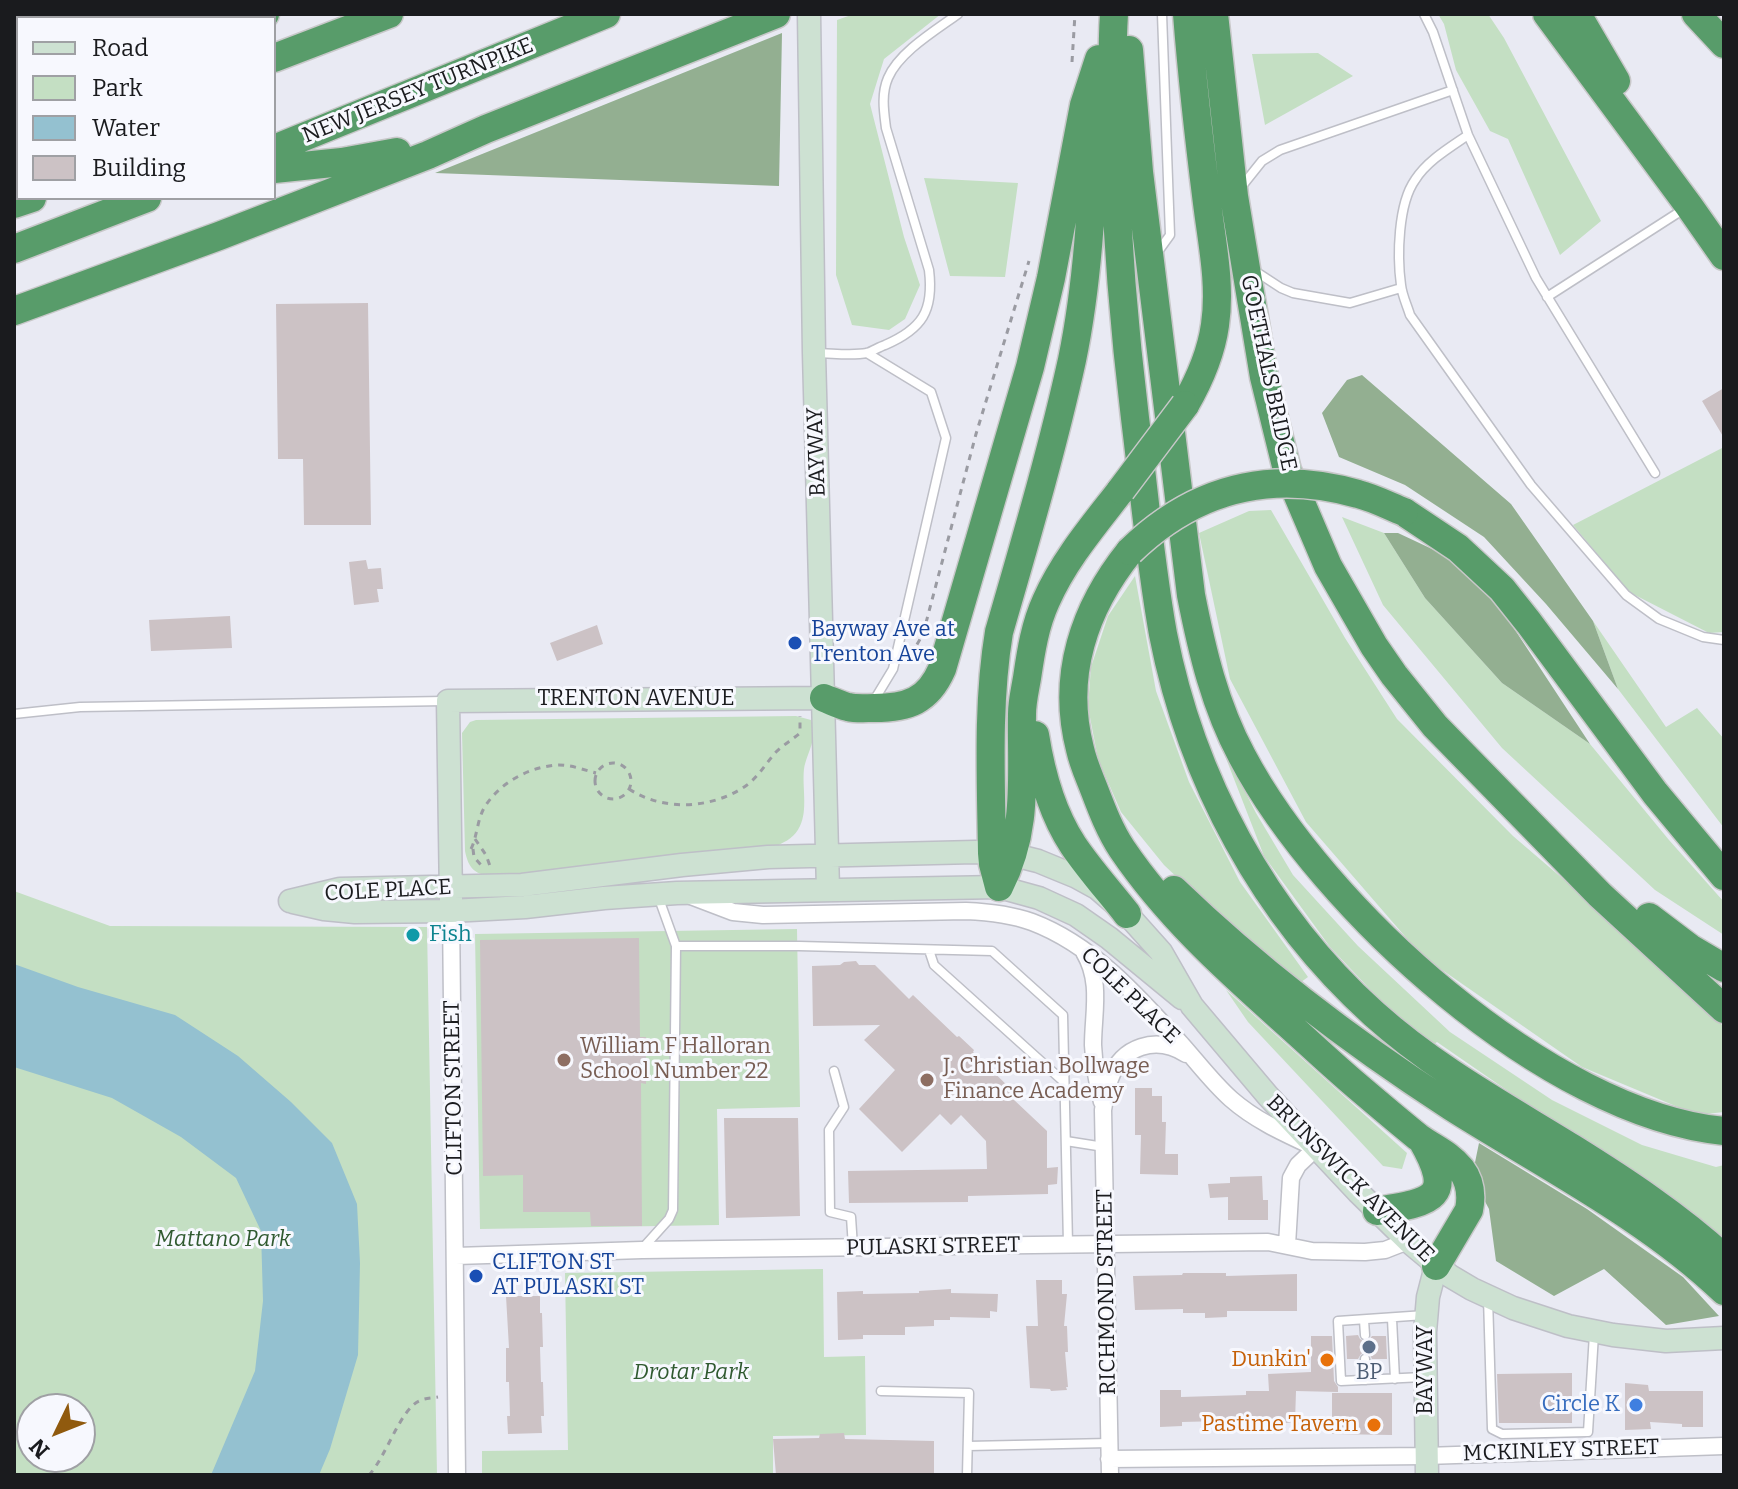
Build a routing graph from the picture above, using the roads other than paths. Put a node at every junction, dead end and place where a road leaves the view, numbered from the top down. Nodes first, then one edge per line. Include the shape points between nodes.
1 (389, 14) edge
2 (606, 14) edge
3 (776, 14) edge
4 (809, 14) edge
5 (958, 14) edge
6 (1105, 14) edge
7 (1114, 14) edge
8 (1125, 14) edge
9 (1162, 14) edge
10 (1424, 14) edge
11 (1547, 14) edge
12 (1577, 14) edge
13 (1696, 14) edge
14 (1201, 21) edge
15 (1724, 44) edge
16 (1103, 54) junction
17 (276, 57) edge
18 (1453, 90) junction
19 (486, 129) junction
20 (1468, 135) junction
21 (276, 148) edge
22 (276, 169) edge
23 (1234, 196) junction
24 (142, 200) edge
25 (1689, 206) junction
26 (14, 249) edge
27 (1724, 256) edge
28 (1150, 264) junction
29 (1244, 264) junction
30 (1401, 288) junction
31 (1547, 297) junction
32 (14, 311) edge
33 (814, 353) junction
34 (867, 353) junction
35 (1655, 473) dead end
36 (1724, 640) edge
37 (1028, 667) junction
38 (824, 698) junction
39 (448, 701) junction
40 (869, 708) junction
41 (14, 714) edge
42 (1478, 771) junction
43 (1093, 786) junction
44 (826, 854) junction
45 (1003, 854) junction
46 (1724, 876) edge
47 (999, 887) junction
48 (451, 888) junction
49 (828, 889) junction
50 (667, 893) junction
51 (451, 911) junction
52 (1127, 914) junction
53 (676, 946) junction
54 (1081, 948) junction
55 (929, 950) junction
56 (1724, 968) edge
57 (1192, 1006) junction
58 (1724, 1009) edge
59 (1197, 1062) junction
60 (834, 1071) dead end
61 (1064, 1082) junction
62 (1103, 1110) junction
63 (1724, 1131) edge
64 (1421, 1140) junction
65 (1066, 1141) junction
66 (1104, 1147) junction
67 (1316, 1148) junction
68 (1377, 1211) junction
69 (1408, 1241) junction
70 (1068, 1245) junction
71 (1106, 1245) junction
72 (1287, 1245) junction
73 (853, 1248) junction
74 (642, 1250) junction
75 (456, 1256) junction
76 (1724, 1258) edge
77 (1436, 1266) junction
78 (1724, 1291) edge
79 (1488, 1297) junction
80 (1426, 1315) junction
81 (1392, 1319) junction
82 (1364, 1320) junction
83 (1594, 1332) junction
84 (1365, 1335) dead end
85 (1724, 1338) edge
86 (1365, 1359) dead end
87 (1425, 1377) junction
88 (1395, 1379) junction
89 (1366, 1380) junction
90 (881, 1391) dead end
91 (968, 1446) junction
92 (1724, 1446) edge
93 (1109, 1459) edge
94 (1426, 1465) edge
95 (457, 1475) edge
96 (967, 1475) edge

1 - 17 highway
2 - 21 highway, NEW JERSEY TURNPIKE
3 - 19 highway
4 - 33 street, BAYWAY
5 - 34 lane via 907,52 888,78 886,128 932,290 917,326
6 - 16 highway
7 - 16 highway
8 - 16 highway
9 - 28 lane via 1170,235
10 - 18 lane
11 - 25 highway
12 - 25 highway
13 - 15 highway
14 - 23 highway, GOETHALS BRIDGE
14 - 37 highway, bridge via 1217,305 1208,357 1185,405 1050,592
16 - 28 highway via 1139,172
16 - 40 highway via 1084,105 1030,367 947,658 936,682 912,704
16 - 45 highway via 1089,239 1072,360 996,650 992,720
16 - 76 highway via 1118,265 1159,605 1185,718 1231,829 1295,929 1373,1014 1472,1088 1656,1204
18 - 20 lane
18 - 23 lane via 1280,150 1262,161
19 - 22 highway via 377,157
19 - 32 highway
20 - 30 lane via 1433,159 1414,180 1402,207
20 - 31 lane
23 - 29 highway, GOETHALS BRIDGE
24 - 26 highway
25 - 27 highway
25 - 31 lane
28 - 63 highway via 1197,627 1215,695 1258,784 1352,905 1470,1013 1588,1088 1669,1121
29 - 30 lane via 1293,293 1350,303
29 - 42 highway, GOETHALS BRIDGE via 1271,411 1314,537 1394,675
30 - 36 lane via 1410,315 1531,485 1626,595 1659,619
31 - 35 lane
33 - 34 lane
33 - 38 street, BAYWAY
34 - 40 lane via 931,392 946,438 893,669
37 - 45 highway via 1022,711 1022,809
37 - 52 highway via 1036,740 1053,803 1071,842
38 - 39 street, TRENTON AVENUE
38 - 40 highway
38 - 44 street, BAYWAY
39 - 41 lane via 80,707
39 - 48 street, CLIFTON STREET
42 - 56 highway via 1668,933
42 - 58 highway via 1600,895
43 - 46 highway, bridge via 1079,747 1073,703 1076,664 1091,611 1109,578 1155,528 1203,500 1266,483 1314,484 1404,512 1458,548 1502,589
43 - 64 highway via 1121,847 1189,931 1234,977
43 - 78 highway via 1169,885 1298,997 1419,1084 1637,1223
44 - 45 street, BRUNSWICK AVENUE
44 - 48 street, COLE PLACE
44 - 49 street, BAYWAY
45 - 47 highway
45 - 52 street, BRUNSWICK AVENUE via 1077,877
47 - 49 street, BRUNSWICK AVENUE
47 - 57 street, BRUNSWICK AVENUE via 1076,915
48 - 51 street, CLIFTON STREET
48 - 51 street, COLE PLACE via 340,889 290,901 340,911
49 - 50 street, COLE PLACE
50 - 51 street, COLE PLACE
50 - 53 lane
50 - 54 street, COLE PLACE via 763,915 1005,914 1042,926
51 - 75 street, CLIFTON STREET
52 - 57 street, BRUNSWICK AVENUE via 1161,952
53 - 55 lane
53 - 74 lane via 673,1210
54 - 59 street, COLE PLACE via 1132,992
54 - 62 street, RICHMOND STREET via 1095,979 1094,1058
55 - 61 lane via 934,965
55 - 61 lane via 992,951 1063,1015
57 - 67 street, BRUNSWICK AVENUE
59 - 62 street, RICHMOND STREET via 1176,1047 1136,1048 1114,1069
59 - 67 street, COLE PLACE via 1250,1114
60 - 73 lane via 844,1107 829,1130 830,1212 851,1217
61 - 65 lane
62 - 66 street, RICHMOND STREET
64 - 68 highway via 1436,1169 1436,1190 1420,1203
64 - 77 highway via 1459,1166 1470,1191 1465,1218
65 - 66 lane
65 - 70 lane
66 - 71 street, RICHMOND STREET
67 - 68 street, BRUNSWICK AVENUE
67 - 72 street via 1291,1178
68 - 69 street, BRUNSWICK AVENUE
69 - 72 street, PULASKI STREET via 1365,1252
69 - 77 street, BRUNSWICK AVENUE
70 - 71 street, PULASKI STREET
70 - 73 street, PULASKI STREET
71 - 72 street, PULASKI STREET
71 - 93 street, RICHMOND STREET
73 - 74 street, PULASKI STREET
74 - 75 street, PULASKI STREET
75 - 95 street, CLIFTON STREET
77 - 79 street, BRUNSWICK AVENUE
77 - 80 street, BAYWAY
79 - 83 street, BRUNSWICK AVENUE
79 - 83 lane via 1492,1429 1502,1434 1588,1432
80 - 81 lane
80 - 87 street, BAYWAY
81 - 82 lane
81 - 88 lane
82 - 84 lane
82 - 89 lane via 1338,1321 1341,1381
83 - 85 street, BRUNSWICK AVENUE via 1666,1341
86 - 89 lane
87 - 88 lane
87 - 94 street, BAYWAY
88 - 89 lane
90 - 91 lane via 969,1393
91 - 93 lane
91 - 96 lane
92 - 94 street, MCKINLEY STREET
93 - 94 street, MCKINLEY STREET

